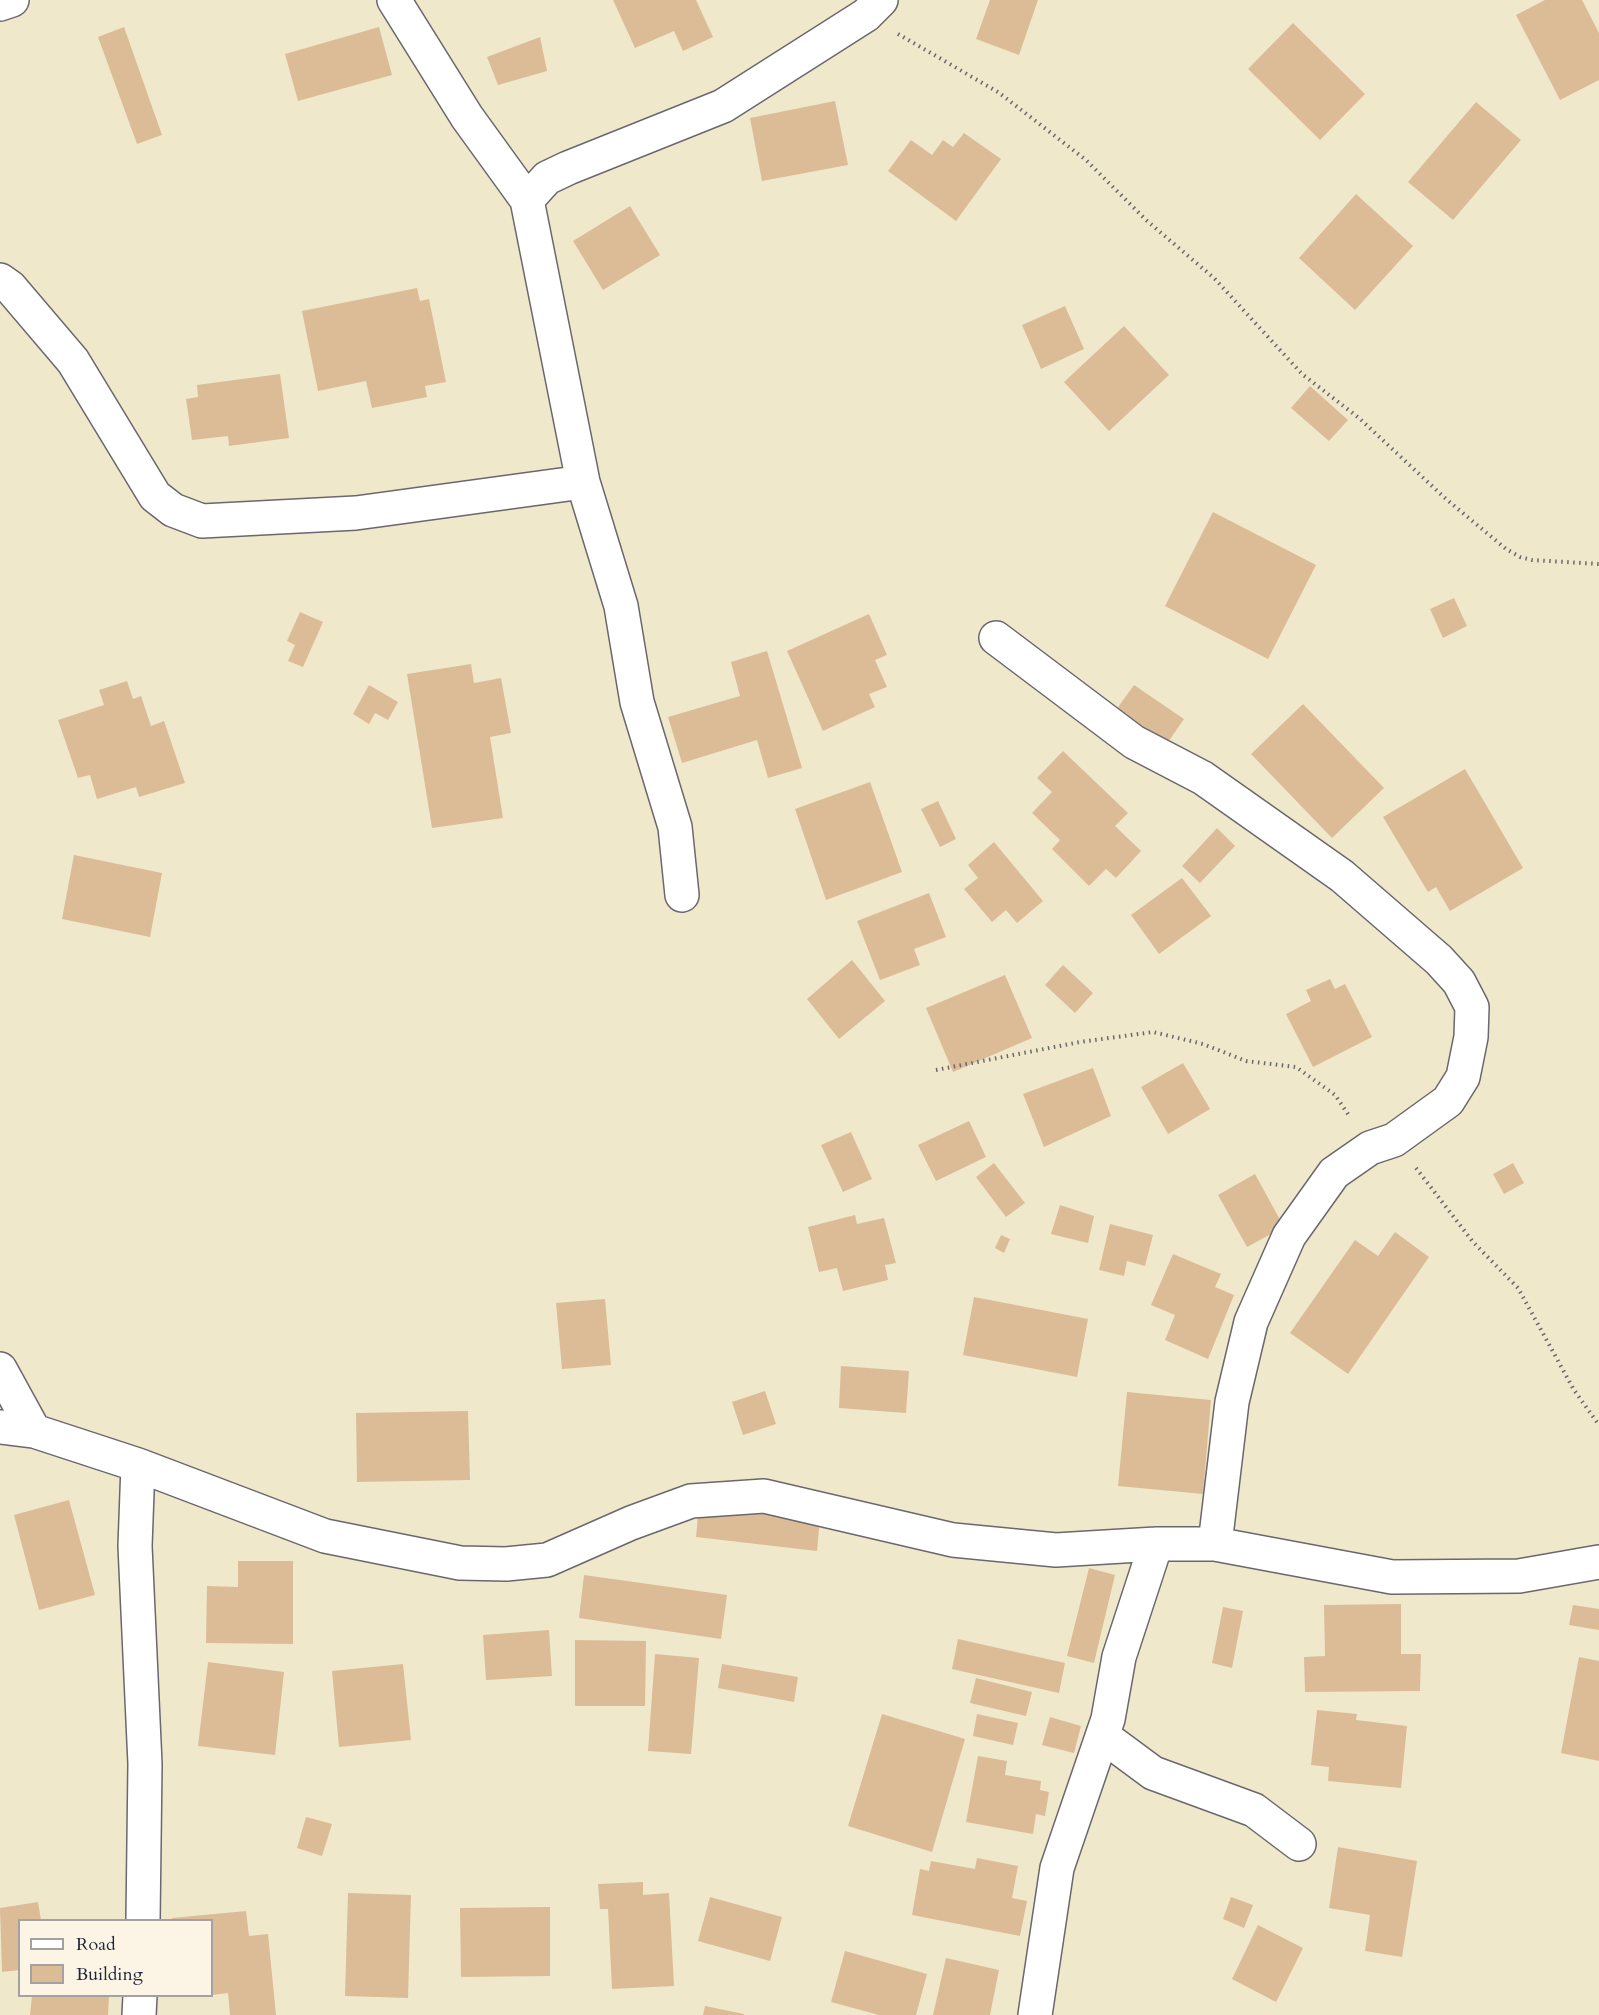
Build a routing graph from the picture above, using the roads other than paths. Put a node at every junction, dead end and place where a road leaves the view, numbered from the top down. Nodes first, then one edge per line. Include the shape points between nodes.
1 (12, 0) edge
2 (394, 0) edge
3 (0, 4) edge
4 (874, 8) edge
5 (527, 200) junction
6 (0, 280) edge
7 (583, 482) junction
8 (996, 638) dead end
9 (682, 895) dead end
10 (0, 1369) edge
11 (0, 1427) edge
12 (34, 1431) junction
13 (138, 1466) junction
14 (1156, 1544) junction
15 (1215, 1544) junction
16 (1599, 1562) edge
17 (1102, 1736) junction
18 (1299, 1844) dead end
19 (143, 1919) edge
20 (140, 1997) edge
21 (139, 2015) edge
22 (1035, 2015) edge

1 - 3 street
2 - 5 street via 467,117
4 - 5 street via 723,106 547,178
5 - 7 street
6 - 7 street via 73,361 155,496 173,510 202,520 356,513
7 - 9 street via 621,606 637,702 675,827
8 - 15 street via 1134,742 1203,778 1342,876 1439,960 1459,982 1472,1007 1463,1077 1448,1101 1334,1173 1289,1236 1251,1322 1232,1402
10 - 12 street
11 - 12 street
12 - 13 street
13 - 14 street via 326,1536 460,1563 547,1560 691,1501 764,1496 952,1540 1056,1550
13 - 19 street via 135,1546 145,1764
14 - 15 street
14 - 17 street via 1119,1657
15 - 16 street via 1392,1577 1519,1576
17 - 18 street via 1153,1773 1254,1810
17 - 22 street via 1057,1868
20 - 21 street

